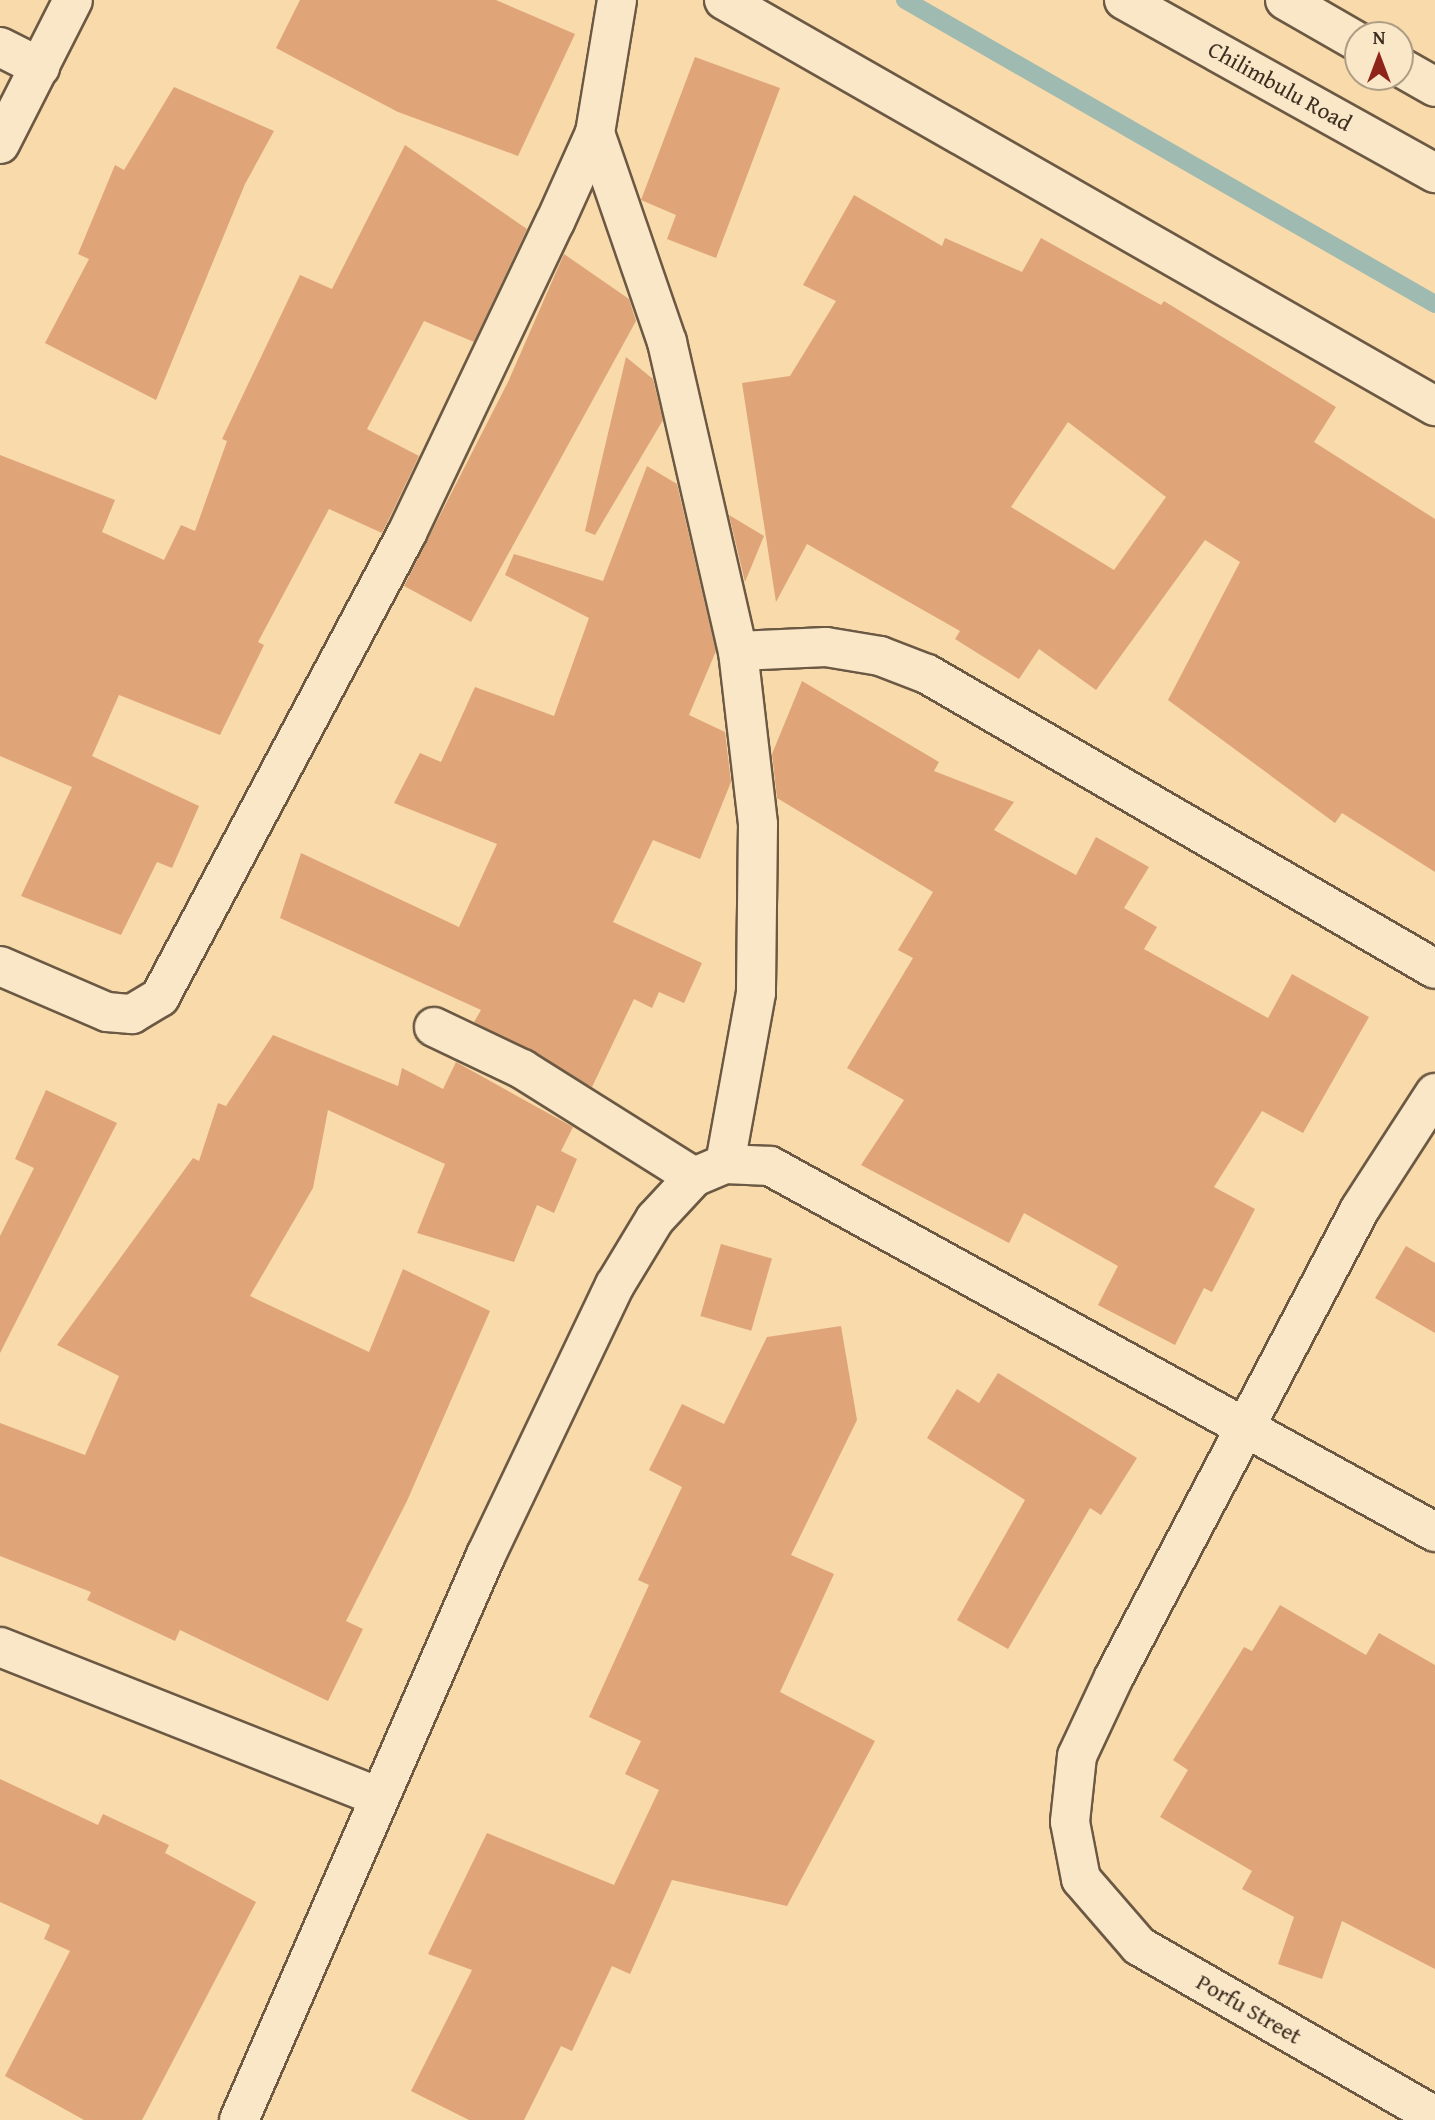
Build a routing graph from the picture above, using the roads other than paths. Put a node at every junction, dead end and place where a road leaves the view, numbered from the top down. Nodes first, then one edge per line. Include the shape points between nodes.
1 (73, 0) edge
2 (617, 0) edge
3 (724, 0) edge
4 (1124, 0) edge
5 (1285, 0) edge
6 (1344, 34) edge
7 (0, 47) edge
8 (40, 67) junction
9 (1414, 74) edge
10 (1435, 87) edge
11 (595, 133) junction
12 (0, 144) edge
13 (1435, 173) edge
14 (1435, 405) edge
15 (738, 651) junction
16 (0, 966) edge
17 (1435, 969) edge
18 (434, 1027) dead end
19 (1435, 1093) edge
20 (710, 1170) junction
21 (1245, 1424) junction
22 (1435, 1532) edge
23 (0, 1647) edge
24 (379, 1797) junction
25 (1435, 2116) edge
26 (239, 2120) edge

1 - 8 street
2 - 11 street
3 - 14 street
4 - 13 street, Chilimbulu Road
5 - 6 street
7 - 8 street
8 - 12 street
9 - 10 street
11 - 15 street via 667,342
11 - 16 street via 413,521 160,998 132,1014 107,1012
15 - 17 street via 826,648 880,656 926,674
15 - 20 street via 758,824 756,993
18 - 20 street
19 - 21 street via 1360,1209
20 - 21 street via 770,1166
20 - 24 street via 655,1219 615,1284
21 - 22 street
21 - 25 street, Porfu Street via 1077,1756 1070,1822 1081,1880 1139,1946
23 - 24 street
24 - 26 street

